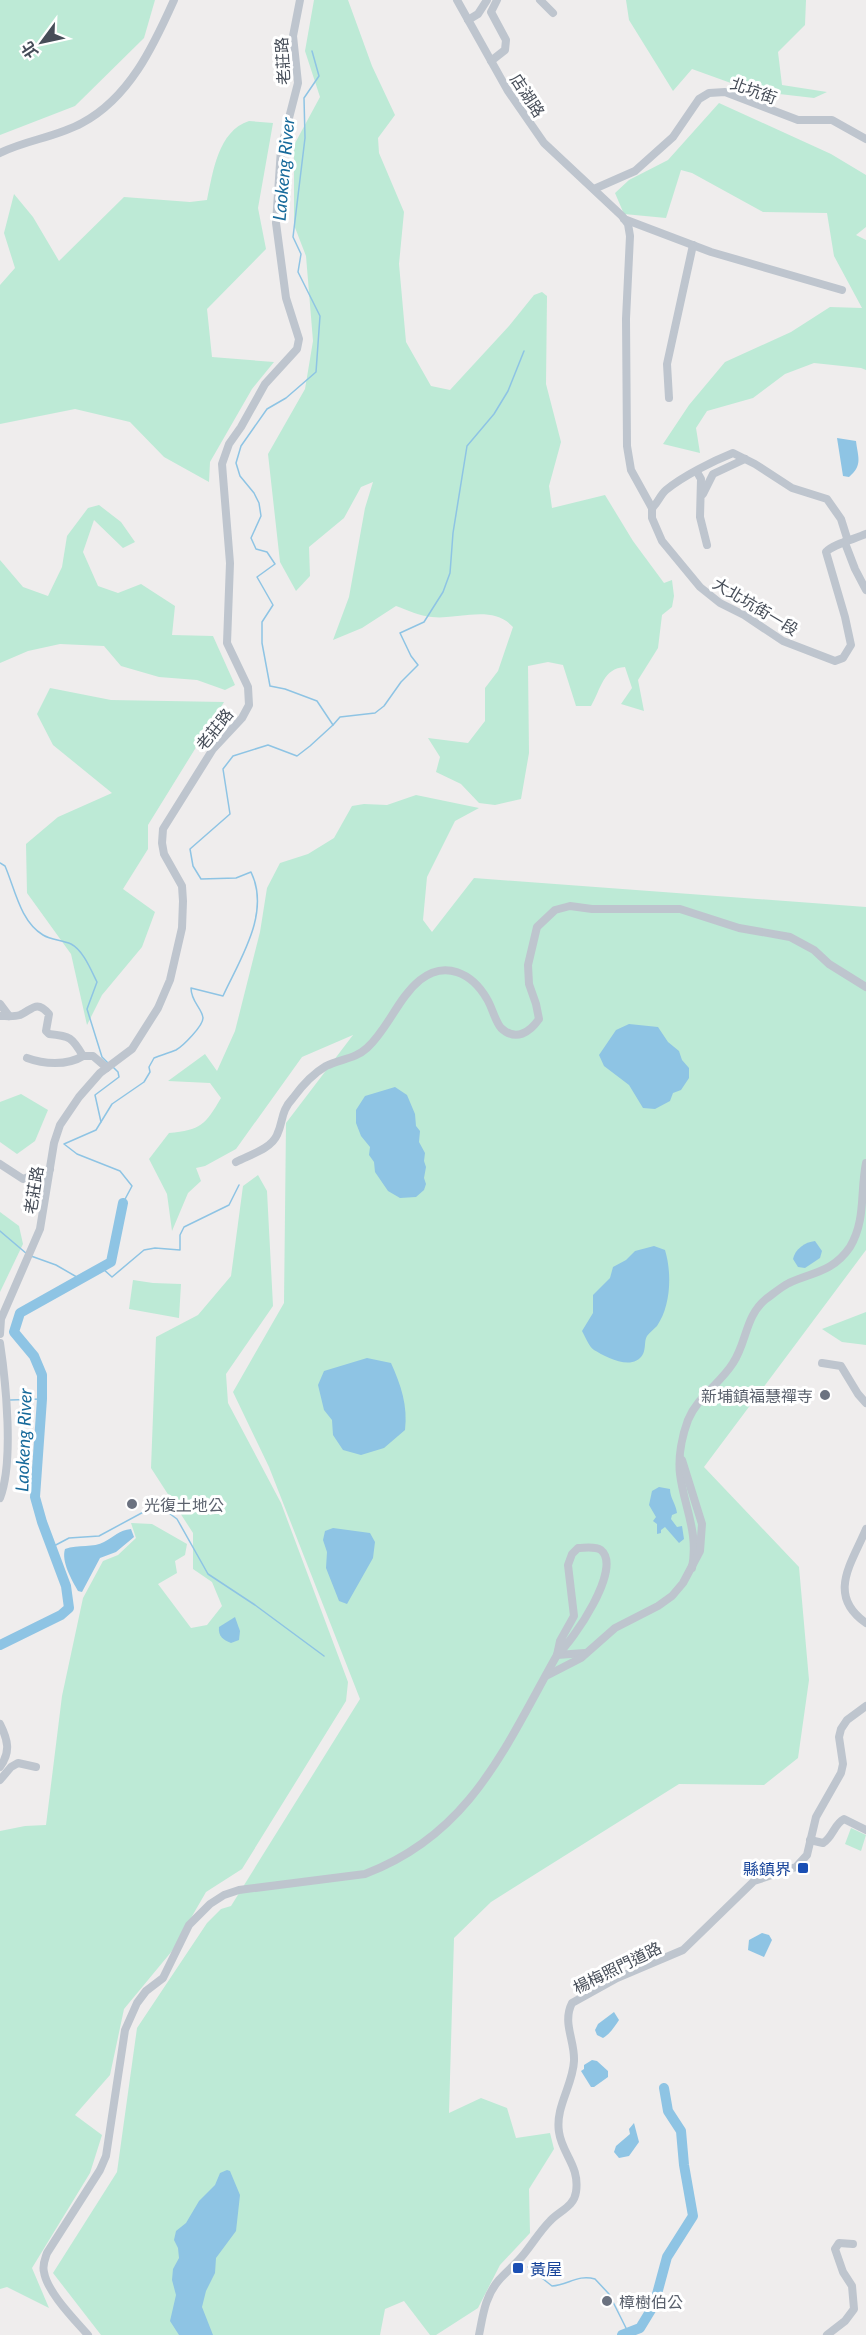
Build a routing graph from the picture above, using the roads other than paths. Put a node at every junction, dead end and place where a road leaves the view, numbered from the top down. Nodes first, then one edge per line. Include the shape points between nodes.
1 (174, 0) edge
2 (300, 0) edge
3 (457, 0) edge
4 (487, 0) edge
5 (497, 0) edge
6 (540, 0) edge
7 (553, 13) dead end
8 (468, 20) junction
9 (491, 60) junction
10 (866, 139) edge
11 (0, 153) edge
12 (594, 189) junction
13 (624, 219) junction
14 (693, 245) junction
15 (842, 290) dead end
16 (669, 398) dead end
17 (745, 459) junction
18 (697, 472) junction
19 (701, 497) junction
20 (652, 508) junction
21 (866, 534) edge
22 (845, 543) junction
23 (707, 545) dead end
24 (866, 590) edge
25 (866, 987) edge
26 (0, 1004) edge
27 (0, 1016) edge
28 (9, 1016) junction
29 (82, 1056) junction
30 (27, 1058) dead end
31 (110, 1066) junction
32 (236, 1162) dead end
33 (866, 1163) edge
34 (0, 1164) edge
35 (50, 1169) junction
36 (0, 1334) edge
37 (0, 1343) edge
38 (822, 1363) dead end
39 (866, 1403) edge
40 (0, 1498) edge
41 (866, 1529) edge
42 (866, 1623) edge
43 (585, 1653) junction
44 (557, 1655) junction
45 (545, 1677) junction
46 (866, 1706) edge
47 (0, 1724) edge
48 (0, 1767) edge
49 (36, 1767) dead end
50 (0, 1780) edge
51 (866, 1830) edge
52 (810, 1840) junction
53 (853, 2244) dead end
54 (88, 2335) edge
55 (480, 2335) edge
56 (827, 2335) edge

1 - 11 street via 152,49 104,109 81,124
2 - 31 street, 老莊路 via 292,36 298,83 281,149 276,224 286,298 299,339 297,349 265,384 229,444 222,464 230,563 227,643 248,687 249,705 213,748 164,829 164,854 182,886 182,928 175,961 158,1008 141,1036 132,1049
3 - 8 street, 店湖路
4 - 8 street via 478,14
5 - 9 street via 491,12 506,40 505,50
6 - 7 street
8 - 9 street, 店湖路
9 - 12 street, 店湖路 via 544,143
10 - 12 street, 北坑街 via 832,120 798,120 725,92 709,93 699,99 673,137 635,171
12 - 13 street
13 - 14 street
13 - 20 street, 大北坑街一段 via 630,236 627,446 631,470
14 - 15 street
14 - 16 street via 667,364
17 - 18 street via 733,453
17 - 19 street via 713,474
17 - 22 street via 792,488 827,499 841,519
18 - 19 street
18 - 20 street via 663,491
19 - 23 street via 699,517
20 - 22 street, 大北坑街一段 via 662,541 709,595 783,641 835,661 843,658 850,645 826,552 831,546
21 - 22 street
22 - 24 street
25 - 32 street via 790,937 739,928 680,909 570,906 555,910 537,927 529,956 529,984 538,1019 532,1029 515,1034 501,1028 487,998 456,970 428,973 415,984 369,1046 355,1057 325,1067 292,1098 272,1142
26 - 28 street
27 - 28 street
28 - 29 street via 19,1016 30,1006 45,1010 49,1014 46,1031 69,1036
29 - 30 street via 48,1063
29 - 31 street via 93,1056
31 - 35 street, 老莊路 via 64,1118 54,1143
33 - 43 street via 863,1218 850,1247 825,1270 788,1284 764,1301 748,1322 734,1363 703,1395 689,1418 680,1473 693,1530 692,1568 672,1596 615,1628
34 - 35 street via 23,1179
35 - 36 street, 老莊路 via 40,1229 1,1319
37 - 40 street via 6,1400 6,1478
38 - 39 street via 841,1366
41 - 42 street via 844,1577 845,1594 853,1611
43 - 44 street
43 - 45 street
44 - 44 street via 604,1582 607,1562 603,1551 596,1548 578,1548 572,1554 568,1565 574,1616
44 - 45 street
45 - 54 street via 493,1768 454,1818 419,1846 365,1874 224,1895 189,1925 163,1978 146,1991 129,2016 106,2156 44,2264 48,2285
46 - 52 street, 楊梅照門道路 via 841,1729 841,1773 823,1803
47 - 48 street via 8,1747
49 - 50 street via 18,1763
51 - 52 street via 844,1819 823,1843
52 - 55 street, 楊梅照門道路 via 807,1855 796,1867 754,1881 683,1950 617,1978 572,2003 567,2017 574,2059 558,2122 559,2134 573,2162 573,2203 554,2217 493,2288
53 - 56 street via 839,2243 835,2249 852,2286 854,2309

